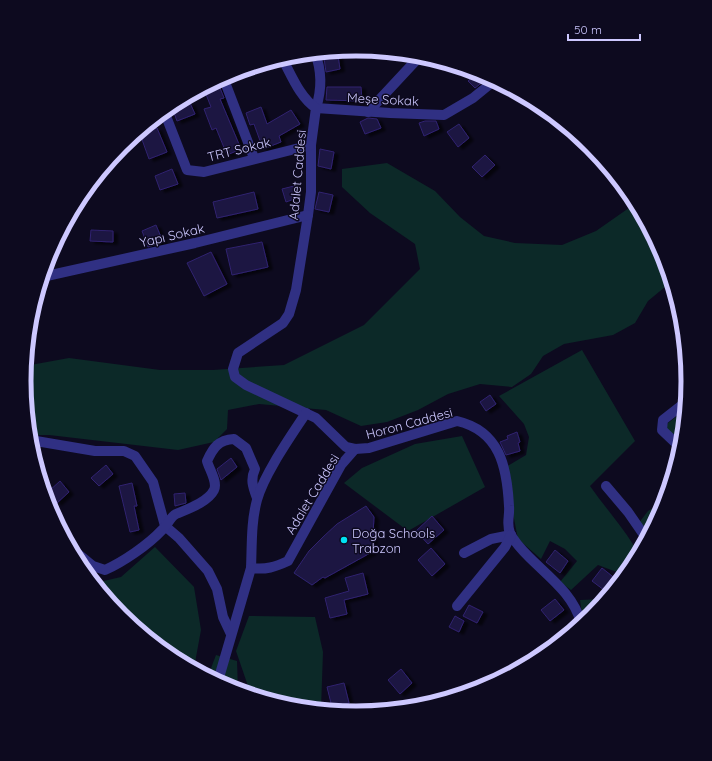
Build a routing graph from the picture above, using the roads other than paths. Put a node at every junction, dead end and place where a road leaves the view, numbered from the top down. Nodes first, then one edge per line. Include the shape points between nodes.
1 (316, 58) edge
2 (415, 61) edge
3 (285, 64) edge
4 (225, 83) edge
5 (490, 84) edge
6 (316, 108) junction
7 (368, 112) junction
8 (166, 117) edge
9 (311, 145) junction
10 (254, 158) junction
11 (308, 216) junction
12 (48, 276) edge
13 (680, 407) edge
14 (306, 413) junction
15 (37, 441) edge
16 (675, 443) edge
17 (355, 449) junction
18 (606, 486) dead end
19 (257, 498) junction
20 (165, 526) junction
21 (642, 533) edge
22 (511, 535) junction
23 (464, 553) dead end
24 (85, 560) edge
25 (251, 568) junction
26 (457, 606) dead end
27 (579, 616) edge
28 (231, 634) junction
29 (220, 675) edge

1 - 6 street via 321,91
2 - 7 street
3 - 6 street via 298,87
4 - 10 street
5 - 7 street, Meşe Sokak via 473,98 444,114
6 - 7 street, Meşe Sokak
6 - 9 street, Adalet Caddesi
8 - 10 street, TRT Sokak via 187,170 204,172
9 - 10 street, TRT Sokak
9 - 11 street, Adalet Caddesi
11 - 12 street, Yapı Sokak
11 - 14 street, Adalet Caddesi via 296,290 289,314 283,323 238,353 233,369 235,377 246,384
13 - 16 street via 663,420 662,430
14 - 17 street, Adalet Caddesi via 316,418 346,447
14 - 19 street via 280,454
15 - 20 street via 95,451 124,452 135,456 153,482
17 - 22 street, Horon Caddesi via 369,448 457,421 470,424 485,433 494,443 502,460
17 - 25 street, Adalet Caddesi via 341,465 288,561 268,568
18 - 21 street
19 - 20 street via 251,476 255,469 246,448 234,439 225,440 218,443 207,461 216,483 215,489 210,496 175,515
19 - 25 street via 252,525
20 - 24 street via 117,565 105,570 93,566
20 - 28 street via 180,538 208,571
22 - 23 street via 491,539
22 - 26 street via 505,547
22 - 27 street, Horon Caddesi via 521,549 570,598
25 - 28 street
28 - 29 street

